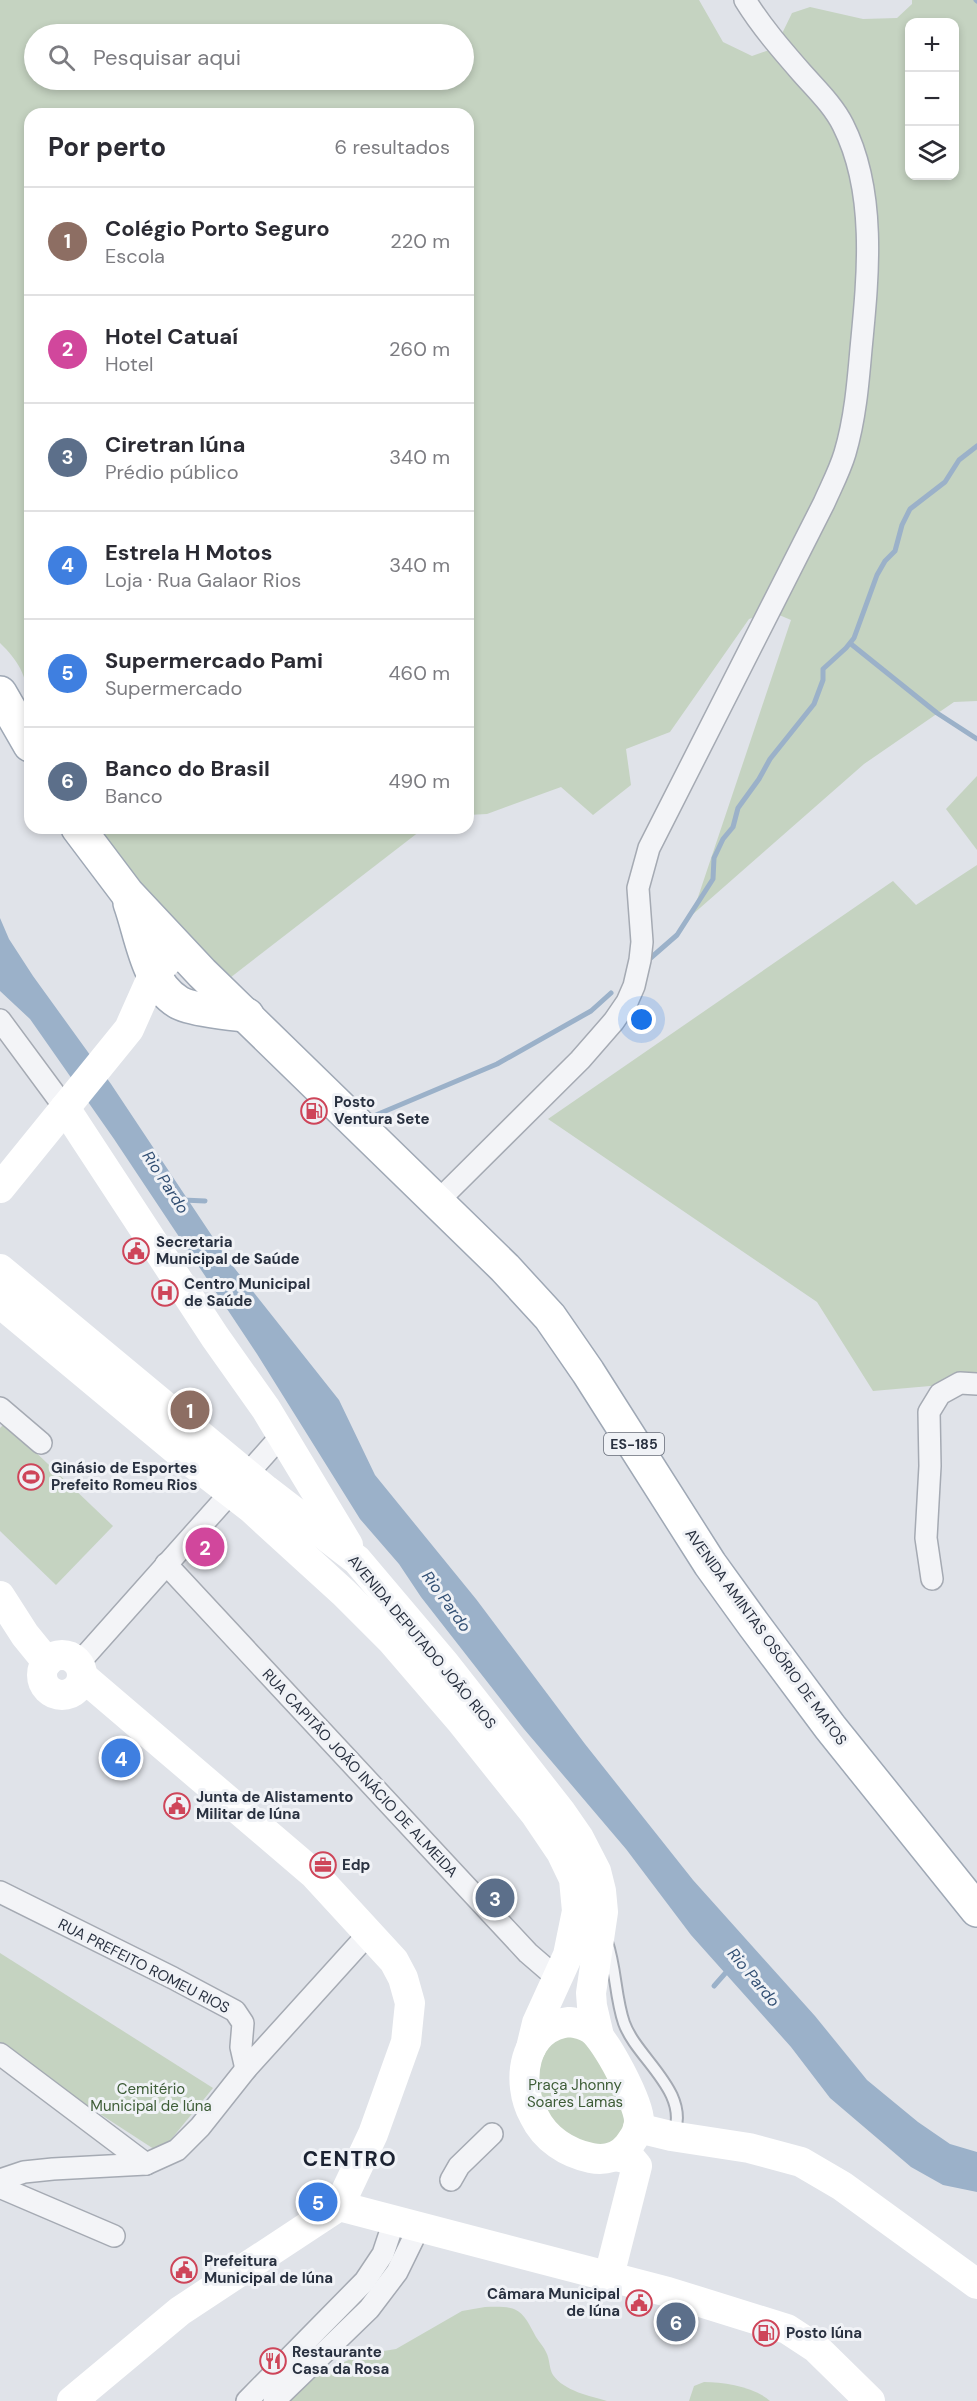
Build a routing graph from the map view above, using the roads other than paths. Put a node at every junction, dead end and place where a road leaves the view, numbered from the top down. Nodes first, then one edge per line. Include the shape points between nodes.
1 (745, 0) edge
2 (0, 693) edge
3 (24, 735) edge
4 (83, 834) edge
5 (127, 893) junction
6 (193, 963) junction
7 (153, 975) junction
8 (179, 1004) junction
9 (247, 1015) junction
10 (0, 1020) edge
11 (127, 1032) junction
12 (71, 1101) junction
13 (0, 1188) edge
14 (437, 1202) junction
15 (0, 1269) edge
16 (0, 1303) edge
17 (977, 1384) edge
18 (0, 1408) edge
19 (282, 1435) junction
20 (41, 1443) dead end
21 (239, 1483) junction
22 (357, 1560) junction
23 (166, 1564) junction
24 (932, 1580) dead end
25 (0, 1596) edge
26 (77, 1677) junction
27 (0, 1892) edge
28 (977, 1910) edge
29 (601, 1926) junction
30 (370, 1932) junction
31 (557, 1978) junction
32 (599, 2036) junction
33 (531, 2048) junction
34 (0, 2054) edge
35 (246, 2069) junction
36 (638, 2128) junction
37 (492, 2134) dead end
38 (671, 2136) junction
39 (616, 2156) junction
40 (146, 2164) junction
41 (451, 2180) dead end
42 (0, 2182) edge
43 (339, 2206) junction
44 (407, 2224) junction
45 (114, 2236) dead end
46 (609, 2276) junction
47 (977, 2284) edge
48 (72, 2401) edge
49 (247, 2401) edge
50 (274, 2401) edge
51 (870, 2401) edge

1 - 14 street via 832,108 855,150 866,226 865,309 858,392 845,454 824,503 649,848 638,888 640,960 627,1002 580,1060
2 - 3 main road
4 - 5 main road, ES-185
5 - 6 main road, ES-185
5 - 7 main road
6 - 7 street via 165,962
6 - 8 street via 196,992
6 - 9 main road, ES-185
7 - 8 main road
7 - 11 street
8 - 9 main road
8 - 11 street
9 - 14 main road, AVENIDA AMINTAS OSÓRIO DE MATOS / ES-185
10 - 12 street
11 - 12 street
12 - 13 street
12 - 19 street
14 - 28 main road, AVENIDA AMINTAS OSÓRIO DE MATOS / ES-185 via 522,1284 550,1317 710,1564 830,1727
15 - 21 street, AVENIDA DEPUTADO JOÃO RIOS
16 - 21 street, AVENIDA DEPUTADO JOÃO RIOS
17 - 24 street via 960,1383 940,1394 929,1412 926,1538
18 - 20 street
19 - 21 street
19 - 22 street
21 - 22 street, AVENIDA DEPUTADO JOÃO RIOS
21 - 23 street
21 - 31 street, AVENIDA DEPUTADO JOÃO RIOS via 293,1546 392,1641 552,1838 574,1879 577,1899 568,1954
22 - 29 street, AVENIDA DEPUTADO JOÃO RIOS via 445,1664 579,1838 596,1871 601,1891
23 - 26 street
23 - 31 street, RUA CAPITÃO JOÃO INÁCIO DE ALMEIDA via 528,1953
25 - 26 street via 47,1662 42,1674 45,1686 54,1694 66,1695
26 - 30 street via 314,1874
27 - 35 street, RUA PREFEITO ROMEU RIOS via 235,2012 243,2023 242,2054
29 - 32 street, AVENIDA DEPUTADO JOÃO RIOS via 591,1993
29 - 38 lane via 614,1962 625,2025 673,2101 676,2124
30 - 35 street
30 - 43 street via 403,1978 410,2018 406,2042 381,2113
31 - 33 street, AVENIDA DEPUTADO JOÃO RIOS via 537,2023
32 - 33 street via 580,2024 558,2023 538,2034
32 - 36 street via 636,2103
33 - 39 street via 525,2075 525,2105 540,2127 560,2146 584,2157
34 - 40 street
35 - 40 street via 186,2144
36 - 38 street
36 - 39 street via 629,2145
37 - 41 street via 459,2166
38 - 47 street via 749,2148 801,2162 842,2186
39 - 46 street via 632,2160 637,2166
40 - 42 street via 24,2172
42 - 45 street via 4,2189
43 - 44 street
43 - 48 street via 180,2311
44 - 46 street
44 - 49 street via 365,2281
44 - 50 street via 397,2272 369,2309
46 - 51 street via 787,2329 816,2348

